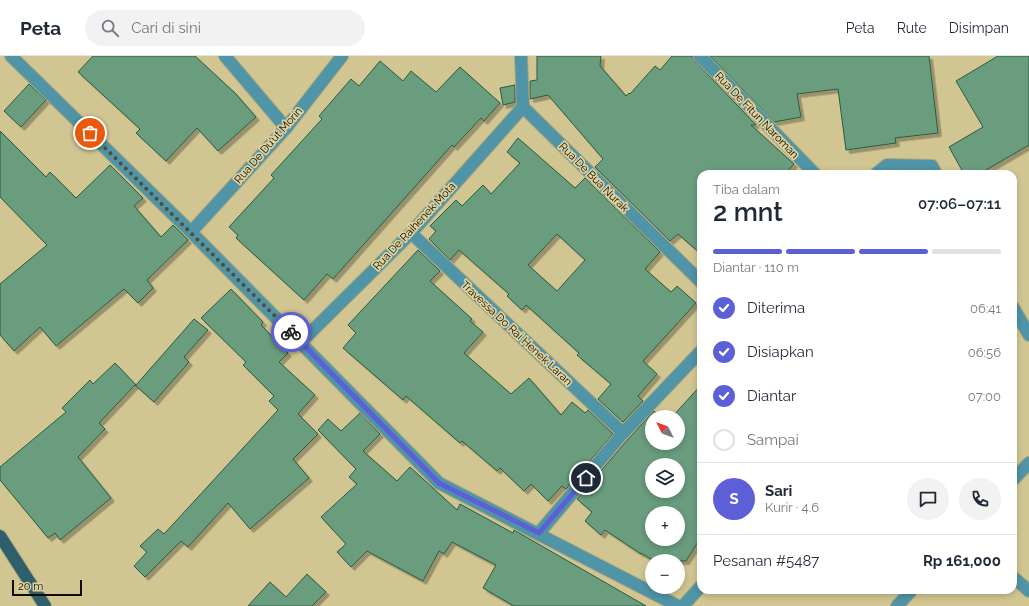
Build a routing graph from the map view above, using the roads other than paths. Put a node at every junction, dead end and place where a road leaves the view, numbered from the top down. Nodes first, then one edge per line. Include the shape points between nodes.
1 (11, 56) edge
2 (225, 56) edge
3 (342, 56) edge
4 (521, 56) edge
5 (700, 56) edge
6 (523, 106) junction
7 (286, 128) junction
8 (811, 170) edge
9 (881, 170) edge
10 (934, 170) edge
11 (191, 232) junction
12 (411, 232) junction
13 (697, 278) edge
14 (1017, 314) edge
15 (1029, 335) edge
16 (301, 342) junction
17 (697, 355) edge
18 (623, 434) junction
19 (1029, 463) edge
20 (1017, 476) edge
21 (539, 533) junction
22 (0, 536) edge
23 (1017, 580) edge
24 (697, 590) edge
25 (1029, 591) edge
26 (908, 594) edge
27 (45, 606) edge
28 (678, 606) edge
29 (683, 606) edge
30 (897, 606) edge

1 - 11 street
2 - 7 street
3 - 7 street, Rua De Du’ut Morin
4 - 6 street
5 - 8 street, Rua De Fitun Naroman
6 - 12 street, Rua De Raihenek Mota
6 - 13 street, Rua De Bua Nurak
7 - 11 street, Rua De Du’ut Morin
9 - 10 street via 887,165 932,166
11 - 16 street
12 - 16 street, Rua De Raihenek Mota
12 - 18 street, Travessa Do Rai Henek Laran
14 - 15 street
16 - 21 street via 439,483
17 - 18 street
18 - 21 street
19 - 20 street
21 - 28 street
22 - 27 main road
23 - 25 street
24 - 29 street
26 - 30 street

